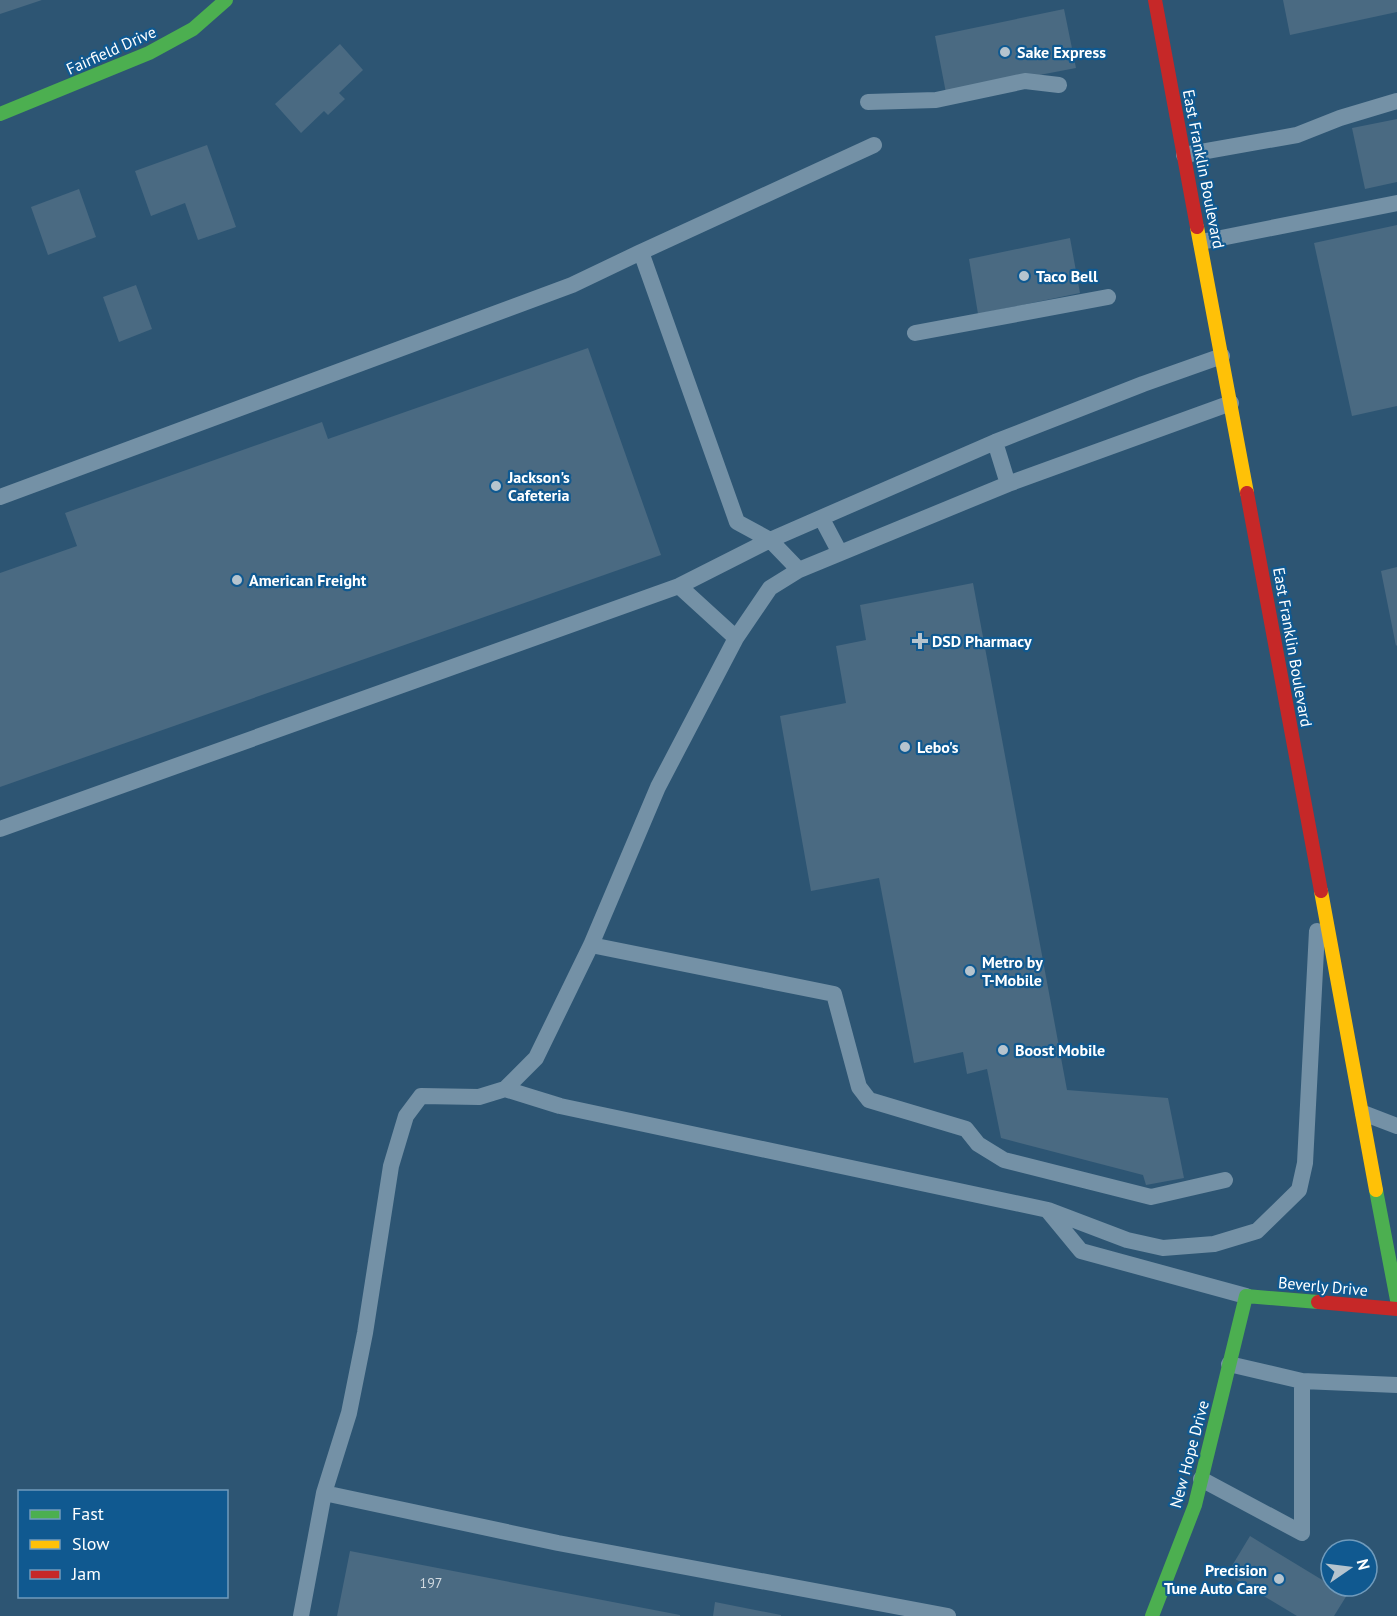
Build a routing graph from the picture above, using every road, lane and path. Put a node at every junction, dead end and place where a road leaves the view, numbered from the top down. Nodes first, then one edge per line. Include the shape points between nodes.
1 (226, 0) edge
2 (1155, 0) edge
3 (1059, 85) dead end
4 (1397, 101) edge
5 (868, 102) dead end
6 (0, 114) edge
7 (874, 145) dead end
8 (1185, 155) junction
9 (1397, 203) edge
10 (1201, 242) junction
11 (641, 252) junction
12 (1108, 297) dead end
13 (915, 333) dead end
14 (1222, 356) junction
15 (1231, 403) junction
16 (995, 442) junction
17 (1008, 484) junction
18 (0, 497) edge
19 (822, 519) junction
20 (770, 540) junction
21 (840, 553) junction
22 (799, 570) junction
23 (679, 586) junction
24 (736, 638) junction
25 (0, 829) edge
26 (1319, 879) junction
27 (591, 945) junction
28 (505, 1089) junction
29 (1363, 1113) junction
30 (1397, 1126) edge
31 (1226, 1180) dead end
32 (1048, 1210) junction
33 (1391, 1239) edge
34 (1246, 1296) junction
35 (1397, 1300) edge
36 (1397, 1309) edge
37 (1229, 1364) junction
38 (1302, 1381) junction
39 (1397, 1385) edge
40 (1201, 1479) junction
41 (324, 1493) junction
42 (302, 1616) edge
43 (948, 1616) edge
44 (1152, 1616) edge

1 - 6 main road, Fairfield Drive via 193,29 149,53
2 - 8 main road, East Franklin Boulevard
3 - 5 lane via 1025,81 936,100
4 - 8 lane via 1297,135
7 - 11 lane
8 - 10 main road, East Franklin Boulevard
9 - 10 lane
10 - 14 main road, East Franklin Boulevard
11 - 18 lane via 572,285
11 - 20 lane via 737,522
12 - 13 lane
14 - 15 main road, East Franklin Boulevard
14 - 16 lane
15 - 17 lane
15 - 26 main road, East Franklin Boulevard
16 - 17 lane
16 - 19 lane
17 - 21 lane
19 - 20 lane
19 - 21 lane
20 - 22 lane
20 - 23 lane
21 - 22 lane
22 - 24 lane via 770,588
23 - 24 lane
23 - 25 lane
24 - 27 lane via 658,787
26 - 29 main road, East Franklin Boulevard
26 - 32 lane via 1305,1163 1299,1190 1257,1231 1214,1244 1163,1248 1127,1240
27 - 28 lane via 536,1058
27 - 31 lane via 834,994 860,1087 868,1100 966,1129 978,1144 1004,1160 1151,1197
28 - 32 lane via 560,1106
28 - 41 lane via 479,1097 421,1096 406,1116 391,1166 349,1413
29 - 30 lane
29 - 33 main road, East Franklin Boulevard
32 - 34 lane via 1081,1251
33 - 35 main road, East Franklin Boulevard
34 - 36 main road, Beverly Drive
34 - 37 main road, New Hope Drive
37 - 38 lane
37 - 40 main road, New Hope Drive
38 - 39 lane
38 - 40 lane via 1302,1533
40 - 44 main road, New Hope Drive
41 - 42 lane
41 - 43 lane via 558,1543

